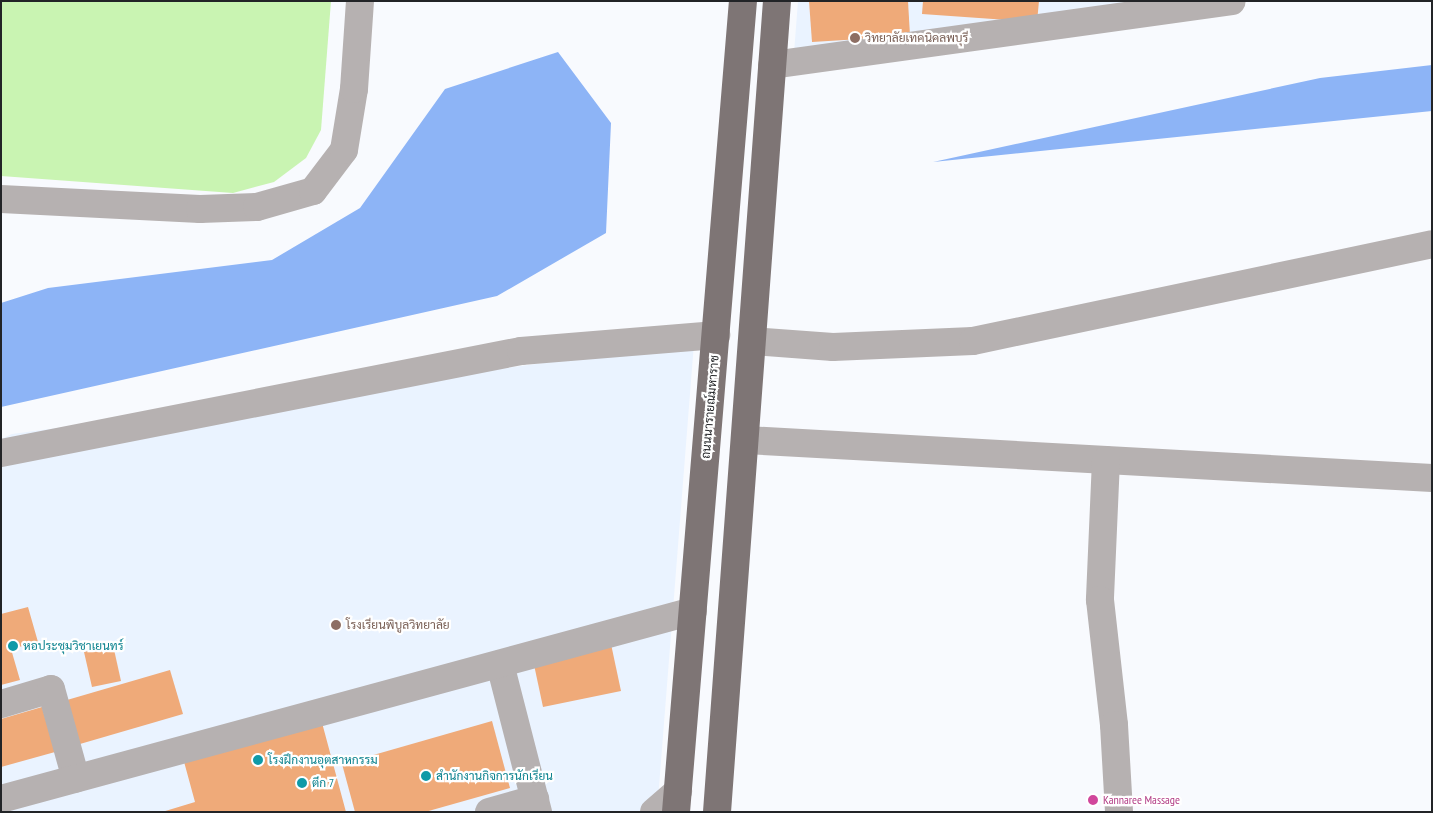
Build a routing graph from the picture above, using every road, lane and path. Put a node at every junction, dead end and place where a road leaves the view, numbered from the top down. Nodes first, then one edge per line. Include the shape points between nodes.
1 (360, 1) edge
2 (743, 1) edge
3 (777, 1) edge
4 (1232, 1) edge
5 (772, 65) junction
6 (1, 200) edge
7 (1432, 244) edge
8 (716, 335) junction
9 (753, 341) junction
10 (746, 440) junction
11 (1, 454) edge
12 (1106, 460) junction
13 (1432, 478) edge
14 (693, 611) junction
15 (500, 664) junction
16 (1, 704) edge
17 (76, 779) junction
18 (677, 801) edge
19 (9, 802) edge
20 (537, 806) edge
21 (489, 812) edge
22 (654, 812) edge
23 (717, 812) edge
24 (1119, 812) edge

1 - 6 street via 354,89 344,150 313,192 257,207 200,209
2 - 8 main road, ถนนนารายณ์มหาราช
3 - 5 main road
4 - 5 street
5 - 9 main road
7 - 9 street via 973,341 833,348
8 - 11 street via 522,351
8 - 14 main road, ถนนนารายณ์มหาราช
9 - 10 main road
10 - 12 street
10 - 23 main road
12 - 13 street
12 - 24 street via 1100,600 1114,725
14 - 15 street
14 - 18 main road, ถนนนารายณ์มหาราช
15 - 17 street
15 - 20 street
16 - 17 street via 51,690
17 - 19 street
18 - 22 street
20 - 21 street

